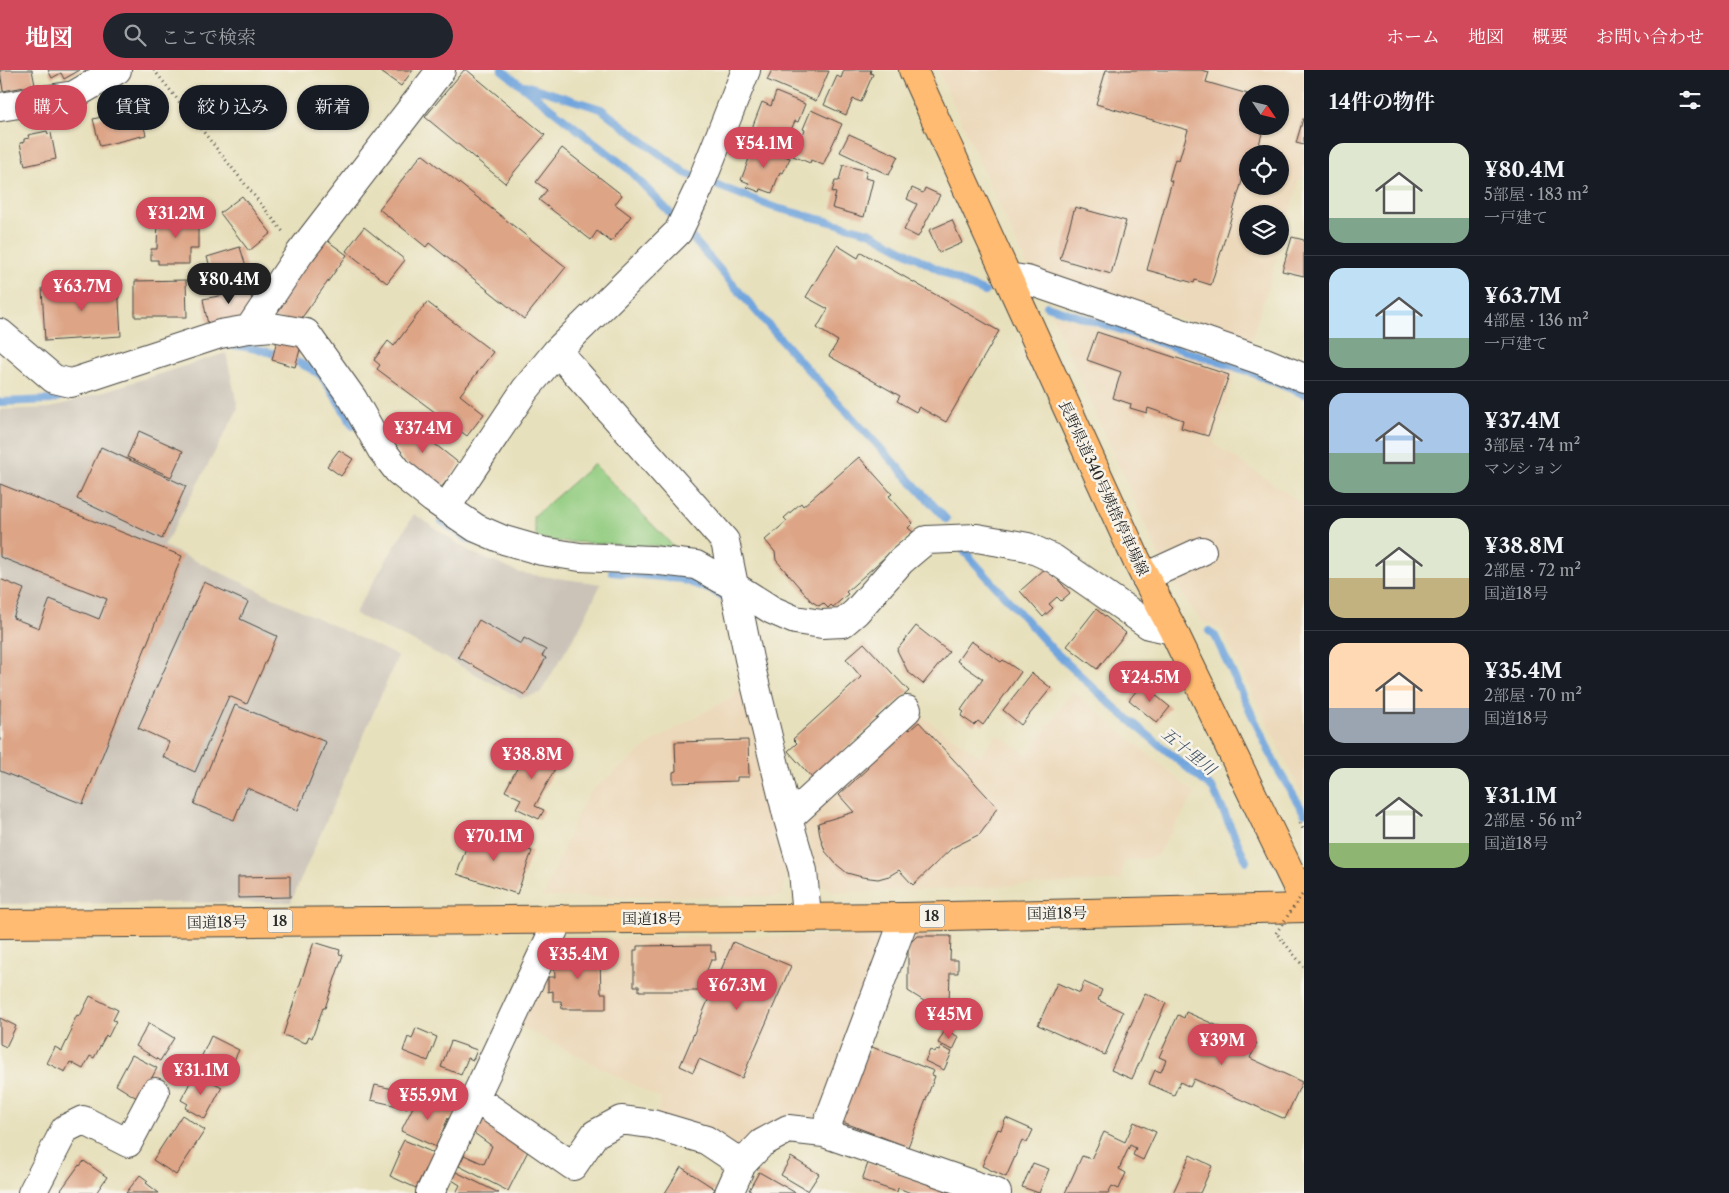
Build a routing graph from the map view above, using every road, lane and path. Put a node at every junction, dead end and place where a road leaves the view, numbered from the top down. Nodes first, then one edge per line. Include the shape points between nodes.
1 (117, 70) edge
2 (154, 70) edge
3 (441, 70) edge
4 (746, 70) edge
5 (913, 70) edge
6 (0, 108) edge
7 (300, 253) junction
8 (1006, 277) junction
9 (249, 329) junction
10 (0, 333) edge
11 (558, 351) junction
12 (1304, 378) edge
13 (446, 508) junction
14 (1202, 550) dead end
15 (1145, 577) junction
16 (734, 586) junction
17 (1173, 630) junction
18 (907, 710) dead end
19 (788, 819) junction
20 (1300, 823) dead end
21 (1304, 831) edge
22 (1304, 892) edge
23 (1304, 901) edge
24 (1304, 908) edge
25 (807, 917) junction
26 (905, 917) junction
27 (560, 919) junction
28 (0, 924) edge
29 (1304, 967) edge
30 (155, 1092) dead end
31 (475, 1098) junction
32 (824, 1133) junction
33 (742, 1164) junction
34 (32, 1193) edge
35 (430, 1193) edge
36 (729, 1193) edge
37 (996, 1193) edge

1 - 6 street via 74,94
2 - 7 path
3 - 7 street
4 - 11 street via 681,226
5 - 8 main road, 長野県道340号姨捨停車場線
7 - 9 street
8 - 12 street via 1045,286
8 - 15 main road, 長野県道340号姨捨停車場線
9 - 10 street via 220,334 72,382 54,379
9 - 13 street via 272,326 306,333 398,471
11 - 13 street via 525,390
11 - 16 street via 725,541
13 - 16 street via 476,528 542,551 580,557 696,565
14 - 15 street
15 - 17 main road, 長野県道340号姨捨停車場線
16 - 17 street via 795,620 843,624 901,560 926,540 977,538 1028,547 1054,559 1149,625
16 - 19 street
17 - 23 main road, 長野県道340号姨捨停車場線
18 - 19 street
19 - 25 street via 802,871
20 - 21 path
22 - 29 path, bridge via 1276,933
24 - 26 main road, 国道18号 / 18
25 - 26 main road, 国道18号 / 18
25 - 27 main road, 国道18号 / 18
26 - 32 street
27 - 28 main road, 国道18号 / 18
27 - 31 street
30 - 34 street via 128,1143 83,1120 65,1129
31 - 33 street via 572,1166 594,1134 622,1120 652,1124 706,1140
31 - 35 street
32 - 33 street via 788,1129 762,1143
32 - 37 street
33 - 36 street

